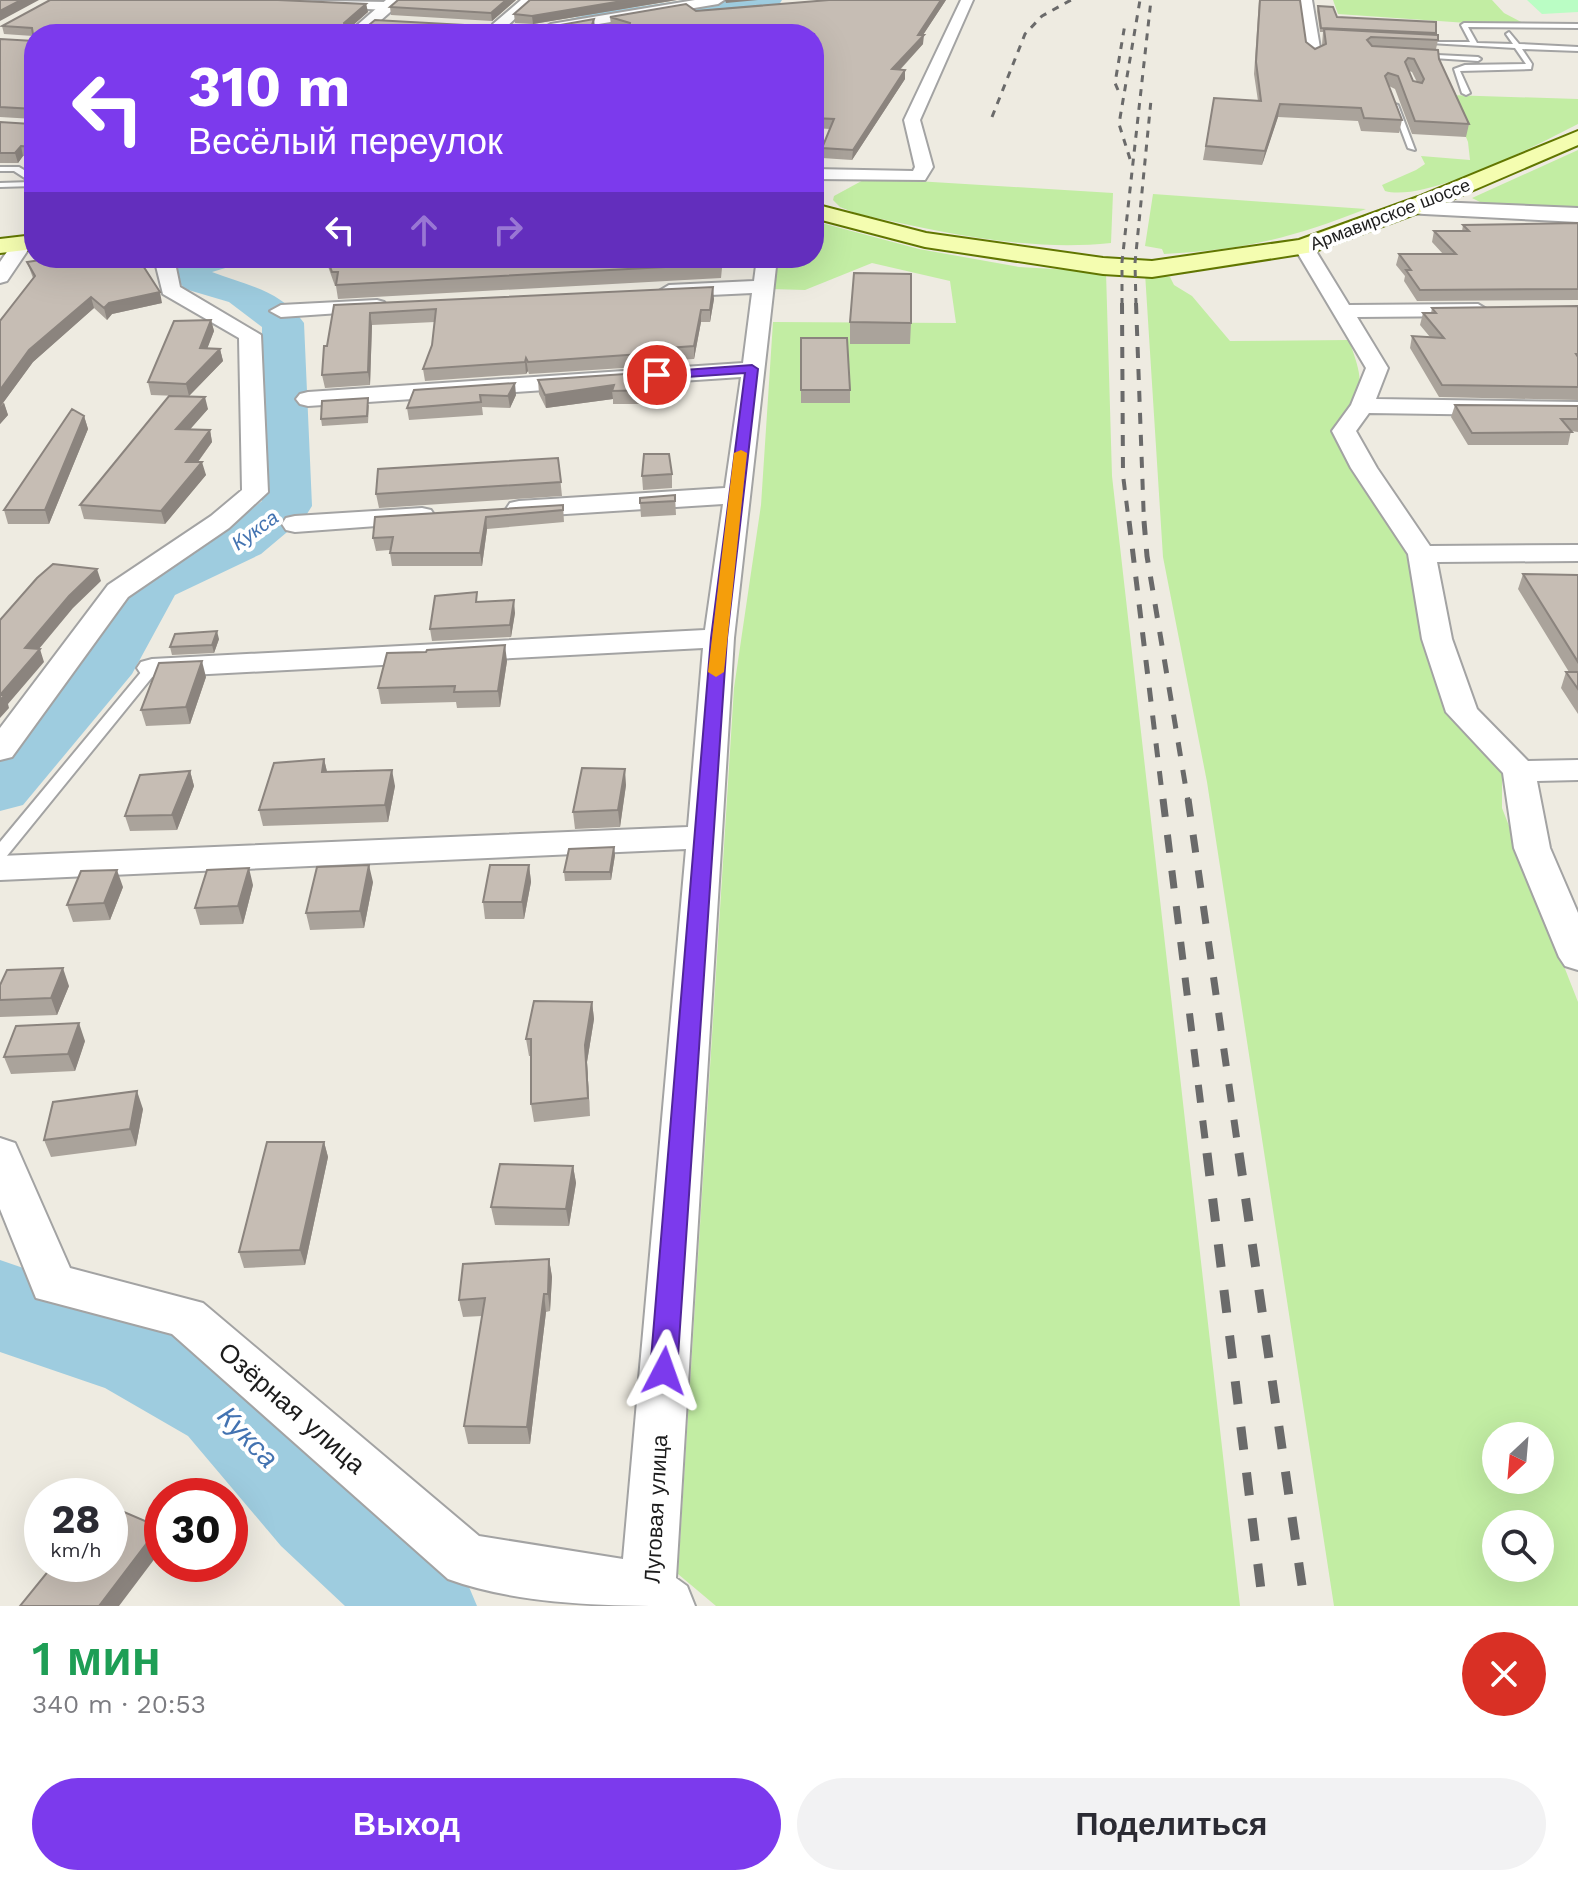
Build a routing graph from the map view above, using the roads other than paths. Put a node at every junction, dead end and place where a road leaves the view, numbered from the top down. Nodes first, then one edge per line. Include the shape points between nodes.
1 (255, 0) edge
2 (529, 0) edge
3 (718, 0) edge
4 (967, 0) edge
5 (1306, 0) edge
6 (734, 8) edge
7 (386, 12) edge
8 (369, 24) edge
9 (501, 24) edge
10 (565, 24) edge
11 (656, 24) edge
12 (1578, 26) edge
13 (1509, 34) dead end
14 (1312, 37) junction
15 (1327, 38) edge
16 (1403, 42) edge
17 (1474, 44) junction
18 (1518, 46) junction
19 (1578, 49) edge
20 (1314, 54) edge
21 (1411, 55) edge
22 (1450, 57) junction
23 (1478, 59) dead end
24 (1456, 70) junction
25 (1388, 90) edge
26 (1466, 93) dead end
27 (1578, 137) edge
28 (1412, 148) dead end
29 (0, 169) edge
30 (824, 174) edge
31 (858, 174) junction
32 (24, 175) edge
33 (24, 183) edge
34 (0, 185) edge
35 (824, 192) edge
36 (1413, 208) junction
37 (824, 214) edge
38 (1578, 215) edge
39 (19, 244) edge
40 (1304, 247) junction
41 (166, 268) edge
42 (764, 272) edge
43 (0, 277) edge
44 (653, 292) edge
45 (405, 304) edge
46 (1500, 309) edge
47 (281, 311) dead end
48 (1343, 311) junction
49 (752, 369) junction
50 (308, 399) dead end
51 (1362, 406) junction
52 (1578, 409) edge
53 (735, 495) junction
54 (499, 510) edge
55 (452, 514) edge
56 (295, 524) dead end
57 (1578, 553) edge
58 (1422, 554) junction
59 (719, 638) junction
60 (152, 668) joint
61 (0, 750) edge
62 (1578, 770) edge
63 (1519, 771) junction
64 (702, 837) junction
65 (0, 853) edge
66 (0, 868) edge
67 (1578, 957) edge
68 (0, 1155) edge
69 (658, 1598) edge

1 - 7 street
2 - 9 street
3 - 10 street
4 - 31 street via 912,120 924,167 919,176
5 - 14 street
6 - 11 street via 688,13
7 - 8 street
12 - 17 lane via 1464,25
13 - 18 lane
14 - 15 lane
14 - 20 street
16 - 17 lane
17 - 18 lane
18 - 19 lane
18 - 24 lane via 1529,68
21 - 22 lane
22 - 23 lane
22 - 24 lane
24 - 26 lane
25 - 28 lane
27 - 36 main road, Армавирское шоссе
29 - 32 lane
30 - 31 street
31 - 35 street
33 - 34 lane
36 - 38 street
36 - 40 main road, Армавирское шоссе
37 - 40 main road, Армавирское шоссе via 925,240 1103,266 1152,269
39 - 43 street
40 - 48 street
41 - 61 street via 170,290 250,335 255,492 118,591
42 - 44 street
42 - 49 street, Луговая улица
45 - 47 street
46 - 48 street
48 - 51 street via 1377,368
49 - 50 street
49 - 53 street, Луговая улица
51 - 52 street
51 - 58 street via 1344,431
53 - 54 street
53 - 59 street, Луговая улица
55 - 56 street
57 - 58 street
58 - 63 street via 1437,639 1462,712
59 - 60 street
59 - 64 street, Луговая улица
60 - 65 lane
62 - 63 street
63 - 67 street via 1532,848
64 - 66 street
64 - 69 street, Луговая улица
68 - 69 street, Озёрная улица via 53,1284 186,1317 467,1560

